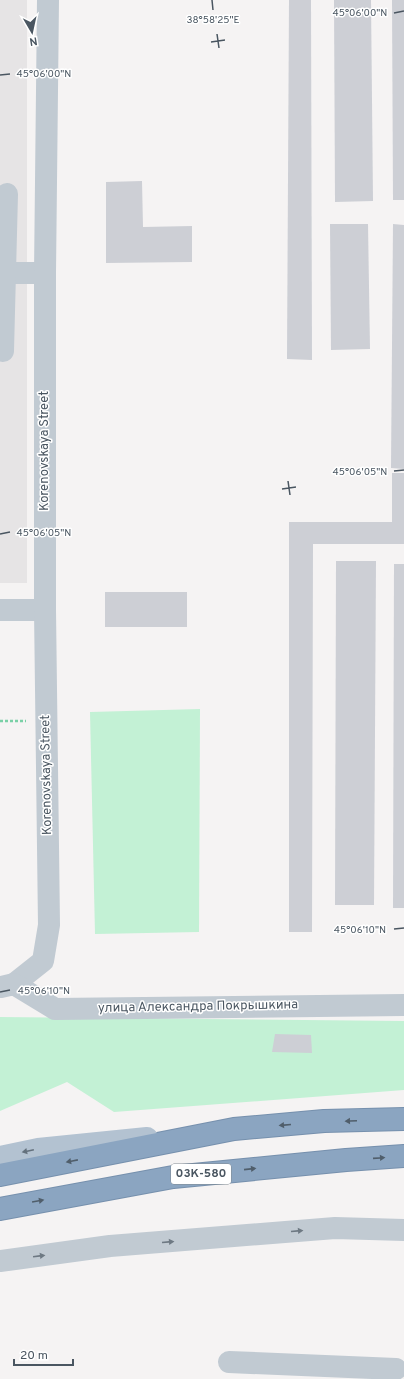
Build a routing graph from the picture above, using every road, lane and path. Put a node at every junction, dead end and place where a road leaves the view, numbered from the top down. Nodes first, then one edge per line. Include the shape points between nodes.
1 (48, 0) edge
2 (8, 194) dead end
3 (5, 273) junction
4 (45, 273) junction
5 (3, 351) dead end
6 (0, 610) edge
7 (45, 610) junction
8 (0, 721) edge
9 (47, 721) junction
10 (7, 986) edge
11 (404, 1005) edge
12 (404, 1119) edge
13 (234, 1129) junction
14 (404, 1156) edge
15 (0, 1157) edge
16 (0, 1175) edge
17 (0, 1209) edge
18 (402, 1230) edge
19 (0, 1261) edge
20 (229, 1362) dead end
21 (396, 1369) dead end

1 - 4 street, Korenovskaya Street
2 - 3 street
3 - 4 street
3 - 5 street
4 - 7 street, Korenovskaya Street
6 - 7 street
7 - 9 street, Korenovskaya Street
8 - 9 path
9 - 10 street, Korenovskaya Street via 49,925 43,961
10 - 11 street, улица Александра Покрышкина via 55,1009
12 -> 13 highway
13 -> 15 main road via 38,1149
13 -> 16 highway
17 -> 14 highway, 03К-580 via 173,1177
19 -> 18 street via 110,1246 335,1228
20 - 21 street

